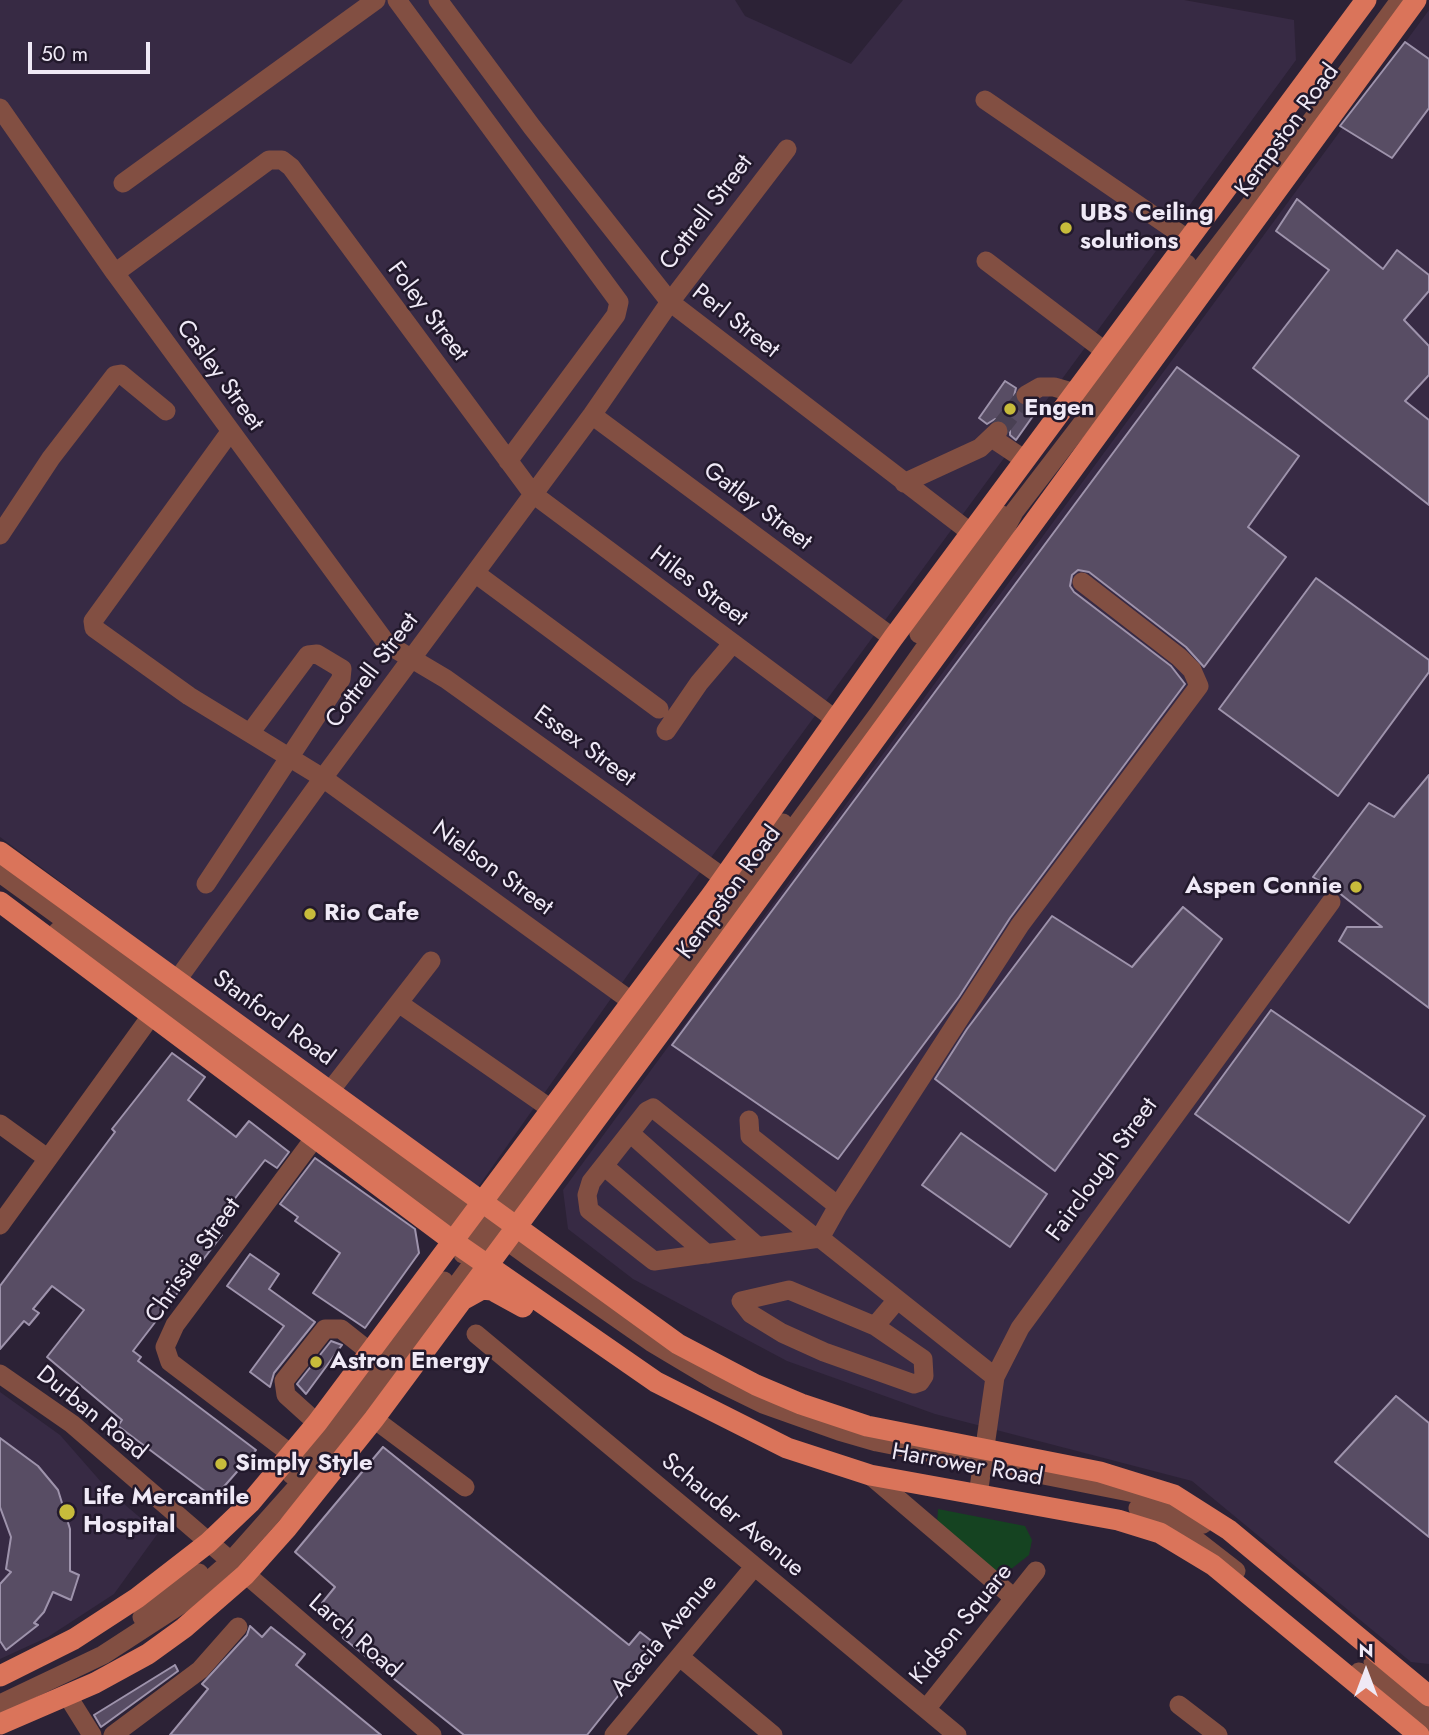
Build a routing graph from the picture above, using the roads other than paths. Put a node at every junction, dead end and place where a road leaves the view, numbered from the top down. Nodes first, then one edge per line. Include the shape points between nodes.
1 (376, 0) edge
2 (397, 0) edge
3 (438, 0) edge
4 (1366, 0) edge
5 (1383, 0) edge
6 (1400, 0) edge
7 (1416, 0) edge
8 (985, 100) dead end
9 (0, 108) edge
10 (788, 149) dead end
11 (123, 183) dead end
12 (1189, 240) junction
13 (986, 261) dead end
14 (115, 273) junction
15 (670, 302) junction
16 (1106, 352) junction
17 (1075, 393) junction
18 (1026, 395) tunnel mouth
19 (166, 411) dead end
20 (592, 415) junction
21 (230, 432) junction
22 (1025, 460) junction
23 (508, 461) junction
24 (904, 483) junction
25 (533, 494) junction
26 (0, 535) edge
27 (988, 546) junction
28 (475, 573) junction
29 (1082, 582) dead end
30 (893, 638) junction
31 (733, 643) junction
32 (412, 660) junction
33 (659, 709) dead end
34 (835, 719) junction
35 (666, 731) dead end
36 (250, 733) junction
37 (288, 756) junction
38 (323, 778) junction
39 (0, 852) edge
40 (0, 873) edge
41 (724, 878) junction
42 (206, 884) dead end
43 (0, 889) edge
44 (0, 902) edge
45 (1331, 902) dead end
46 (431, 961) dead end
47 (164, 998) junction
48 (631, 1001) junction
49 (400, 1004) junction
50 (330, 1091) junction
51 (551, 1109) junction
52 (749, 1120) dead end
53 (0, 1124) edge
54 (630, 1132) junction
55 (316, 1136) junction
56 (47, 1158) junction
57 (604, 1166) junction
58 (838, 1206) junction
59 (0, 1225) edge
60 (485, 1234) junction
61 (812, 1238) junction
62 (756, 1245) junction
63 (707, 1254) junction
64 (897, 1300) junction
65 (461, 1302) junction
66 (875, 1326) junction
67 (476, 1334) dead end
68 (601, 1347) junction
69 (370, 1352) junction
70 (0, 1374) edge
71 (995, 1377) junction
72 (374, 1419) junction
73 (317, 1423) junction
74 (291, 1454) junction
75 (982, 1462) junction
76 (870, 1475) junction
77 (465, 1486) dead end
78 (978, 1495) junction
79 (226, 1558) junction
80 (754, 1567) junction
81 (1036, 1571) dead end
82 (1014, 1598) junction
83 (238, 1627) dead end
84 (680, 1657) junction
85 (0, 1676) edge
86 (0, 1693) edge
87 (67, 1695) junction
88 (0, 1704) edge
89 (1179, 1704) dead end
90 (926, 1709) junction
91 (1423, 1716) edge
92 (0, 1724) edge
93 (1211, 1733) edge
94 (92, 1735) edge
95 (113, 1735) edge
96 (432, 1735) edge
97 (614, 1735) edge
98 (773, 1735) edge
99 (957, 1735) edge

1 - 11 street
2 - 23 street via 619,302 616,315
3 - 15 street, Perl Street
4 - 12 main road, Kempston Road
5 - 27 street via 1249,185 1122,347
6 - 27 street via 1249,206
7 - 27 main road, Kempston Road
8 - 12 street
9 - 14 street, Casley Street
10 - 15 street, Cottrell Street
12 - 16 main road, Kempston Road
13 - 16 street
14 - 21 street, Casley Street
14 - 23 street, Foley Street via 269,160 282,160
15 - 20 street, Cottrell Street
15 - 24 street, Perl Street
16 - 17 main road, Kempston Road
17 - 18 street via 1047,387
17 - 22 main road, Kempston Road
19 - 26 street via 121,374 115,375 51,458
20 - 25 street, Cottrell Street
20 - 30 street, Gatley Street
21 - 32 street, Casley Street via 361,612 387,644
21 - 36 street, Nielson Street via 92,624 189,696
22 - 24 street via 995,435 956,461
22 - 27 main road, Kempston Road
23 - 25 street, Foley Street
24 - 27 street, Perl Street
25 - 28 street, Cottrell Street
25 - 31 street, Hiles Street
27 - 30 main road, Kempston Road
27 - 60 main road, Kempston Road
27 - 60 street via 608,1051
28 - 32 street, Cottrell Street
28 - 33 street
29 - 58 street via 1179,657 1199,686 1020,925
30 - 34 main road, Kempston Road
31 - 34 street, Hiles Street
31 - 35 street
32 - 38 street, Cottrell Street
32 - 41 street, Essex Street via 446,679
34 - 41 main road, Kempston Road
36 - 37 street, Nielson Street
36 - 37 street via 308,655 338,663 341,679
37 - 38 street, Nielson Street
37 - 42 street
38 - 47 street, Cottrell Street
38 - 48 street, Nielson Street
39 - 47 main road, Stanford Road
40 - 47 street
41 - 48 main road, Kempston Road
43 - 47 street
44 - 47 main road, Stanford Road
45 - 71 street, Fairclough Street via 1031,1311
46 - 49 street
47 - 50 main road, Stanford Road
47 - 55 main road, Stanford Road
47 - 56 street, Cottrell Street
47 - 60 street
48 - 51 main road, Kempston Road
49 - 50 street
49 - 51 street
50 - 60 main road, Stanford Road
51 - 60 main road, Kempston Road
52 - 58 street via 750,1136
53 - 56 street
54 - 57 street
54 - 61 street via 647,1111 658,1109
54 - 62 street
55 - 60 main road, Stanford Road
55 - 74 street, Chrissie Street via 175,1325 164,1347 170,1362
56 - 59 street, Cottrell Street
57 - 63 street
57 - 63 street via 591,1182 589,1210 654,1261
58 - 61 street
60 - 65 main road, Kempston Road
60 - 68 main road, Harrower Road
60 - 69 main road, Kempston Road
60 - 75 main road, Harrower Road via 757,1385
60 - 75 street via 660,1359 760,1412 876,1450
60 - 79 street via 371,1403
61 - 62 street
61 - 64 street
62 - 63 street
64 - 66 street
64 - 71 street
65 - 68 main road via 482,1289 501,1293 574,1343
65 - 72 main road, Kempston Road
66 - 66 street via 789,1290 741,1301 751,1314 782,1334 850,1362 914,1384 920,1382 925,1376 923,1359
67 - 80 street, Schauder Avenue
68 - 76 main road, Harrower Road via 737,1426
69 - 73 main road, Kempston Road
69 - 73 street via 341,1329 325,1329 284,1381 286,1395
70 - 79 street, Durban Road via 72,1424
71 - 75 street, Fairclough Street
72 - 77 street
72 - 79 main road, Kempston Road via 287,1528
73 - 74 main road, Kempston Road
74 - 79 main road, Kempston Road via 250,1503
75 - 78 street, Fairclough Street
75 - 91 main road, Harrower Road via 1100,1472 1174,1495 1228,1530
76 - 78 main road, Harrower Road
76 - 82 street
78 - 91 main road, Harrower Road via 1118,1520 1160,1533 1213,1565
79 - 85 main road, Kempston Road via 137,1598 74,1639
79 - 86 street via 140,1619
79 - 87 main road, Kempston Road via 184,1628 148,1654
79 - 88 street via 183,1603 128,1640 62,1677
79 - 96 street, Larch Road
80 - 84 street, Acacia Avenue
80 - 90 street, Schauder Avenue
81 - 82 street, Kidson Square
82 - 90 street, Kidson Square
83 - 95 street via 200,1670
84 - 97 street, Acacia Avenue
84 - 98 street
87 - 92 main road, Kempston Road
87 - 94 street
89 - 93 street
90 - 99 street, Schauder Avenue

